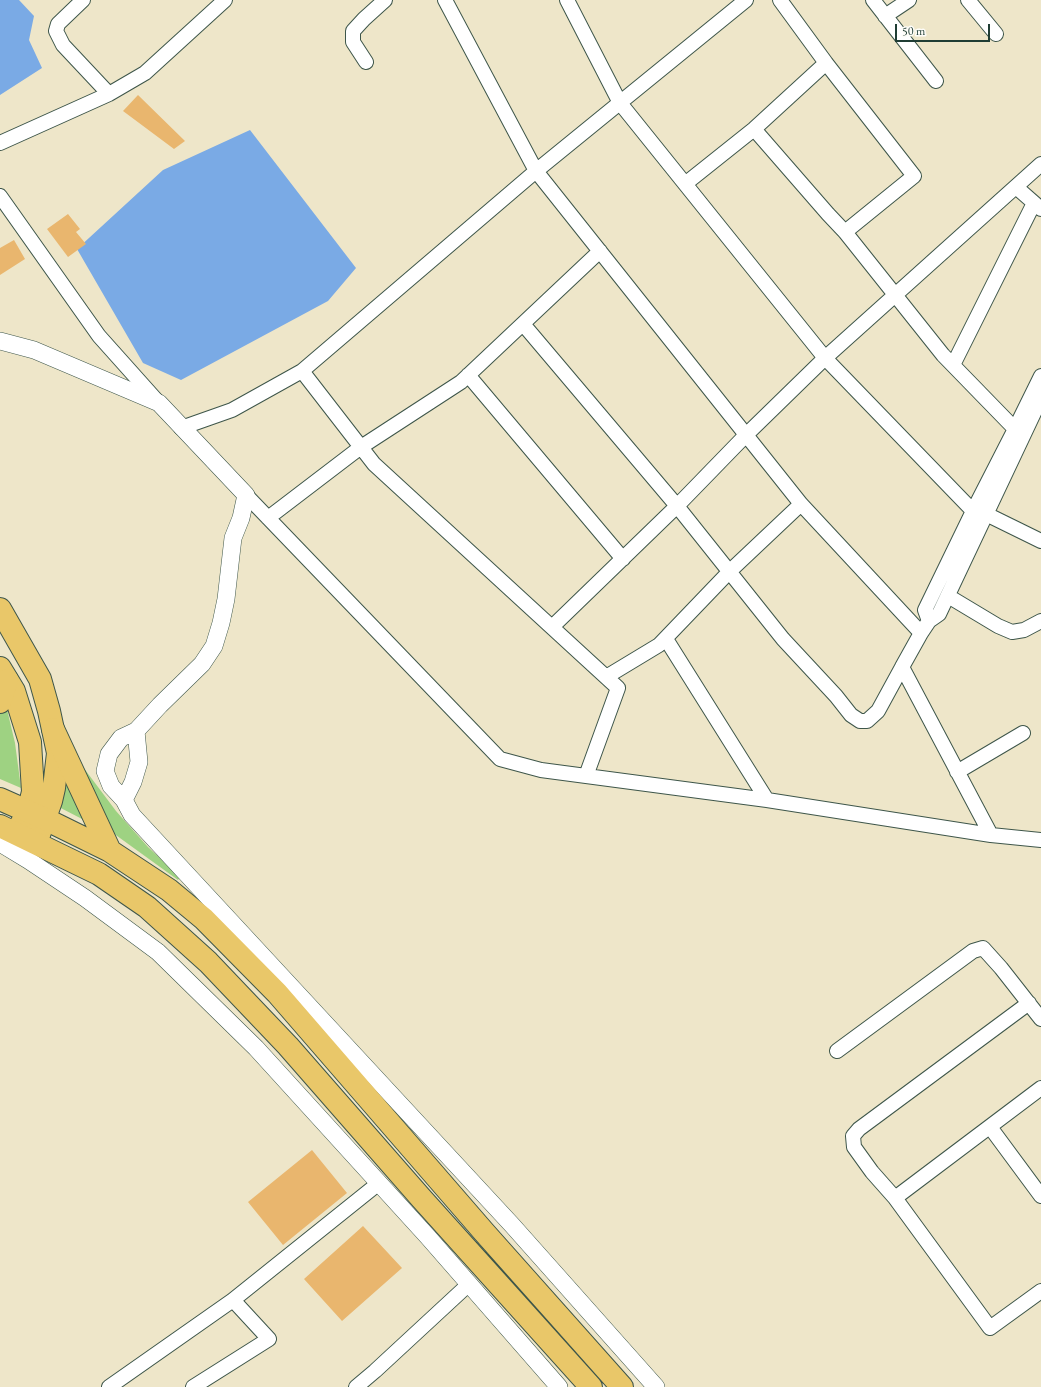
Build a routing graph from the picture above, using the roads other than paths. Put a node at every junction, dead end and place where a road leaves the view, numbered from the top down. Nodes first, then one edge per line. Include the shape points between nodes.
1 (82, 0) edge
2 (225, 0) edge
3 (385, 0) edge
4 (445, 0) edge
5 (567, 0) edge
6 (746, 0) edge
7 (780, 0) edge
8 (873, 0) edge
9 (909, 0) edge
10 (968, 0) edge
11 (885, 16) junction
12 (996, 34) dead end
13 (366, 62) dead end
14 (826, 64) junction
15 (936, 81) dead end
16 (109, 94) junction
17 (620, 103) junction
18 (754, 129) junction
19 (0, 142) edge
20 (1041, 164) edge
21 (536, 171) junction
22 (685, 184) junction
23 (1016, 187) junction
24 (0, 196) edge
25 (1038, 206) edge
26 (845, 232) junction
27 (600, 251) junction
28 (895, 295) junction
29 (523, 324) junction
30 (0, 341) edge
31 (825, 358) junction
32 (953, 365) junction
33 (302, 371) junction
34 (468, 375) junction
35 (1041, 376) edge
36 (1041, 398) edge
37 (159, 403) junction
38 (182, 428) junction
39 (1019, 432) junction
40 (746, 435) junction
41 (361, 447) junction
42 (246, 495) junction
43 (802, 504) junction
44 (677, 506) junction
45 (979, 513) junction
46 (268, 518) junction
47 (1041, 541) edge
48 (623, 559) junction
49 (730, 571) junction
50 (948, 596) junction
51 (0, 609) edge
52 (1041, 621) edge
53 (929, 622) junction
54 (552, 627) junction
55 (920, 633) junction
56 (666, 638) junction
57 (902, 667) junction
58 (4, 674) edge
59 (606, 677) junction
60 (0, 702) edge
61 (53, 729) junction
62 (136, 731) junction
63 (1023, 733) dead end
64 (957, 772) junction
65 (586, 776) junction
66 (0, 799) edge
67 (124, 800) junction
68 (767, 800) junction
69 (36, 815) junction
70 (5, 834) edge
71 (991, 834) junction
72 (1041, 840) edge
73 (36, 843) junction
74 (110, 851) junction
75 (1029, 1003) junction
76 (1041, 1019) edge
77 (837, 1051) dead end
78 (1041, 1088) edge
79 (990, 1127) junction
80 (379, 1183) junction
81 (1041, 1196) edge
82 (895, 1198) junction
83 (469, 1284) junction
84 (1041, 1290) edge
85 (233, 1300) junction
86 (109, 1387) edge
87 (193, 1387) edge
88 (356, 1387) edge
89 (559, 1387) edge
90 (591, 1387) edge
91 (622, 1387) edge
92 (656, 1387) edge

1 - 16 street via 58,24 56,31 63,45
2 - 16 street via 145,73
3 - 13 street via 353,31 353,42
4 - 21 street
5 - 17 street
6 - 17 street
7 - 14 street
8 - 11 street
9 - 11 street
10 - 12 street
11 - 15 street
14 - 18 street
14 - 26 street via 914,176
16 - 19 street
17 - 21 street
17 - 22 street
18 - 22 street
18 - 26 street
20 - 23 street
21 - 27 street
21 - 33 street
22 - 31 street
23 - 25 street
23 - 28 street
24 - 37 street via 98,336
25 - 32 street
26 - 28 street
27 - 29 street
27 - 40 street
28 - 31 street
28 - 32 street
29 - 34 street
29 - 44 street
30 - 37 street via 34,350
31 - 40 street
31 - 45 street
32 - 39 street
33 - 38 street via 232,410
33 - 41 street
34 - 41 street
34 - 48 street
35 - 39 street
36 - 39 street
37 - 38 street
38 - 42 street
39 - 45 street
40 - 43 street
40 - 44 street
41 - 46 street
41 - 54 street via 374,464
42 - 46 street
42 - 62 street via 233,538 226,599 214,646 202,664
43 - 49 street
43 - 55 street
44 - 48 street
44 - 49 street
45 - 47 street
45 - 50 street
45 - 53 street via 925,610
46 - 65 street via 500,759 541,770
48 - 54 street
49 - 56 street
49 - 57 street via 783,639 851,715 860,721 867,721 878,711
50 - 52 street via 1012,632 1024,630
50 - 53 street via 939,614
51 - 61 main road via 40,679
53 - 55 street
54 - 59 street
55 - 57 street
56 - 59 street via 659,645
56 - 68 street
57 - 64 street
58 - 60 main road
58 - 69 main road via 14,691 30,742
59 - 65 street via 618,688
61 - 69 main road via 58,753 54,788
61 - 74 main road
62 - 67 street via 139,762
62 - 67 street via 121,738 109,754 105,771 111,786
63 - 64 street
64 - 71 street
65 - 68 street
66 - 69 main road
67 - 92 street via 132,815 512,1225
68 - 71 street
69 - 70 main road
69 - 73 main road
69 - 74 main road
70 - 73 main road
70 - 80 street via 28,860 158,952 256,1048
71 - 72 street
73 - 90 main road via 99,874 147,907 208,962 288,1046
74 - 91 main road via 169,890 204,919 277,993 478,1226
75 - 76 street
75 - 77 street via 983,948 973,951
75 - 82 street via 853,1136 854,1146
78 - 79 street
79 - 81 street
79 - 82 street
80 - 83 street
80 - 85 street
82 - 84 street via 990,1328
83 - 88 street
83 - 89 street
85 - 86 street
85 - 87 street via 269,1339

